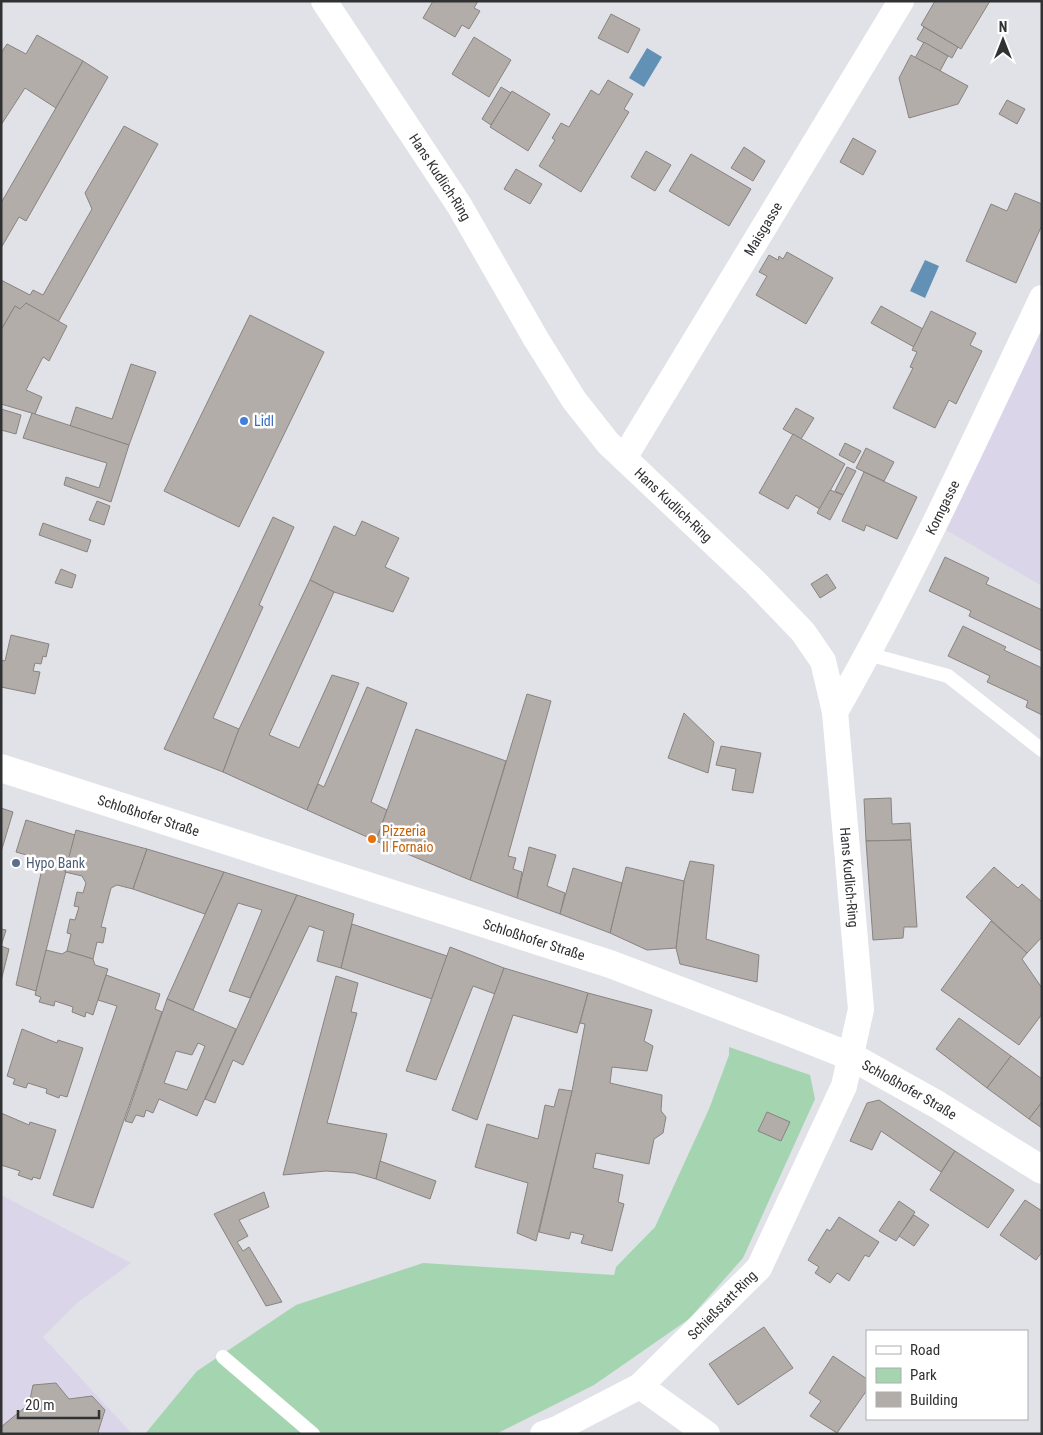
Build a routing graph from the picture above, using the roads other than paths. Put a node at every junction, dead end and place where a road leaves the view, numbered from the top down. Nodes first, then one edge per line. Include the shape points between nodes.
1 (324, 1) edge
2 (900, 1) edge
3 (1042, 298) edge
4 (624, 458) junction
5 (868, 654) junction
6 (835, 712) junction
7 (1042, 750) edge
8 (1, 768) edge
9 (852, 1057) junction
10 (1042, 1170) edge
11 (223, 1357) dead end
12 (640, 1386) junction
13 (313, 1434) edge
14 (543, 1434) edge
15 (707, 1434) edge

1 - 4 street, Hans Kudlich-Ring via 458,205 574,400
2 - 4 street, Maisgasse
3 - 5 street, Korngasse via 936,524
4 - 6 street, Hans Kudlich-Ring via 803,632 823,661
5 - 6 street, Korngasse
5 - 7 lane via 948,676
6 - 9 street, Hans Kudlich-Ring via 861,1009
8 - 9 main road, Schloßhofer Straße via 610,964
9 - 10 main road, Schloßhofer Straße via 938,1105
9 - 12 street, Schießstatt-Ring via 844,1086 759,1268
11 - 13 lane
12 - 14 street, Schießstatt-Ring
12 - 15 street

